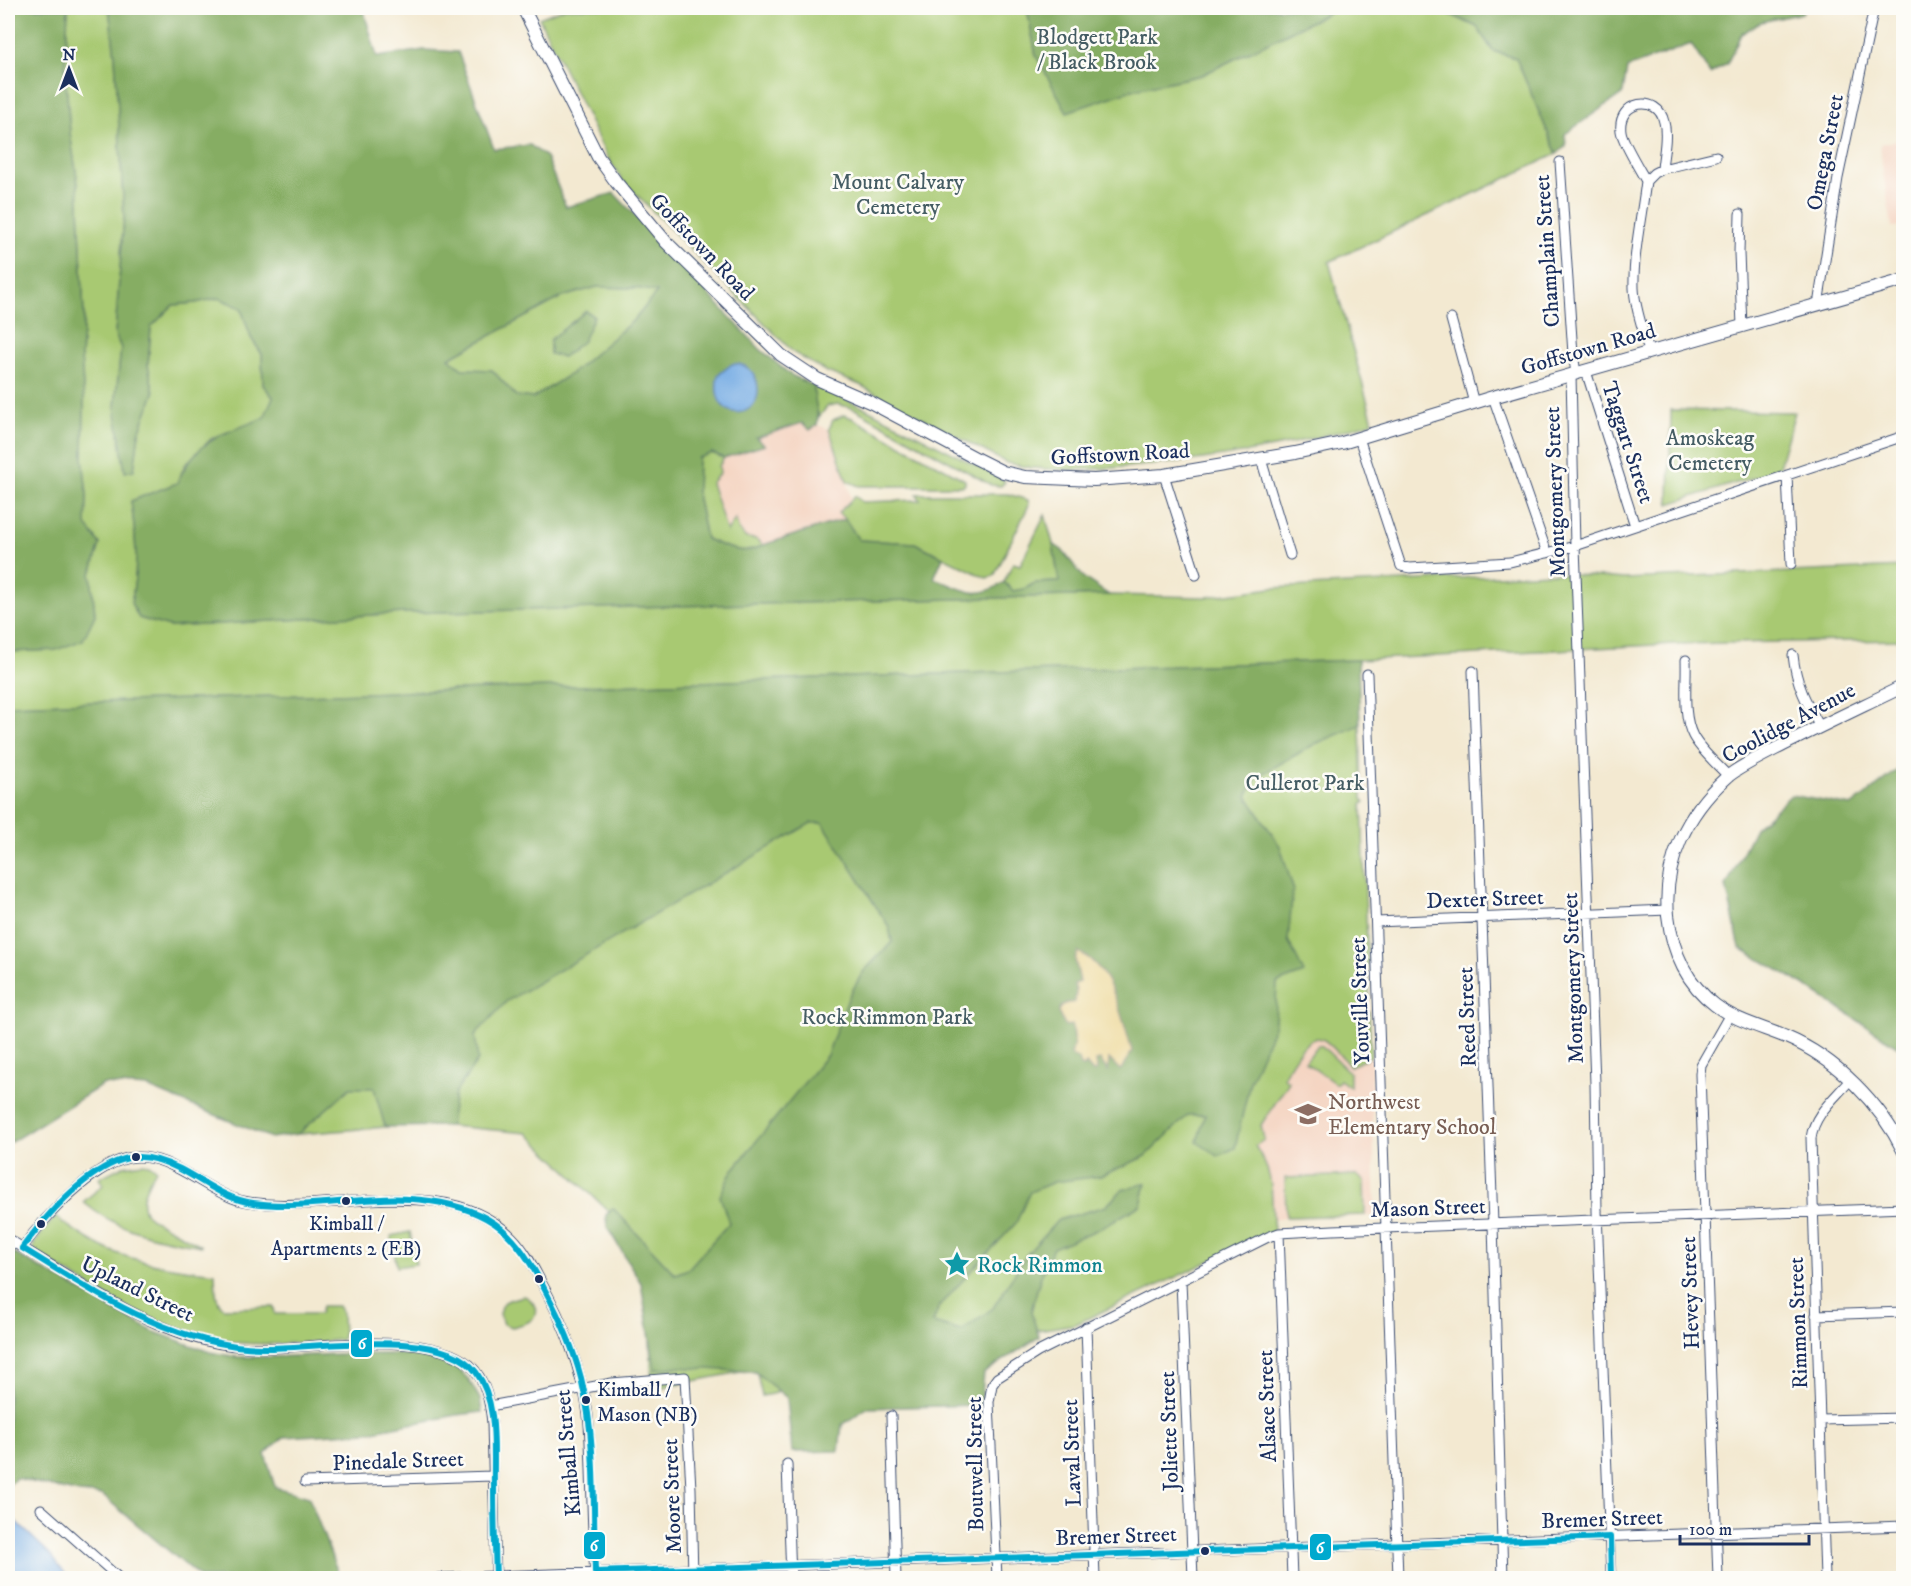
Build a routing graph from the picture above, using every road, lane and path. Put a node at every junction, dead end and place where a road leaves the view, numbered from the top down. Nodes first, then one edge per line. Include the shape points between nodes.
1 (523, 8) edge
2 (1874, 8) edge
3 (1716, 156) dead end
4 (1560, 162) dead end
5 (1662, 169) junction
6 (1646, 181) junction
7 (1740, 214) dead end
8 (1904, 280) edge
9 (1818, 305) junction
10 (1451, 319) dead end
11 (1742, 326) junction
12 (1649, 352) junction
13 (1578, 373) junction
14 (1493, 398) junction
15 (1474, 403) junction
16 (1904, 436) edge
17 (1359, 438) junction
18 (1261, 459) junction
19 (1164, 475) junction
20 (1787, 475) junction
21 (1635, 526) junction
22 (1575, 546) junction
23 (1547, 553) junction
24 (1290, 555) dead end
25 (1791, 564) dead end
26 (1196, 575) dead end
27 (1793, 655) dead end
28 (1686, 660) dead end
29 (1473, 671) dead end
30 (1367, 674) dead end
31 (1904, 686) edge
32 (1820, 727) junction
33 (1728, 776) junction
34 (1668, 910) junction
35 (1589, 914) junction
36 (1482, 918) junction
37 (1376, 922) junction
38 (1730, 1014) junction
39 (1850, 1080) junction
40 (1904, 1152) edge
41 (1904, 1208) edge
42 (1813, 1212) junction
43 (1706, 1215) junction
44 (1597, 1220) junction
45 (1493, 1224) junction
46 (1386, 1228) junction
47 (1280, 1233) junction
48 (8, 1239) edge
49 (22, 1248) junction
50 (1181, 1281) junction
51 (1904, 1312) edge
52 (1816, 1315) junction
53 (1086, 1327) junction
54 (992, 1384) joint
55 (584, 1389) junction
56 (490, 1406) junction
57 (891, 1416) dead end
58 (1904, 1418) edge
59 (1820, 1420) junction
60 (788, 1464) dead end
61 (492, 1476) junction
62 (305, 1482) dead end
63 (41, 1509) dead end
64 (1904, 1526) edge
65 (1824, 1529) junction
66 (1717, 1533) junction
67 (1610, 1537) junction
68 (1502, 1540) junction
69 (1397, 1544) junction
70 (1291, 1548) junction
71 (1192, 1551) junction
72 (1094, 1555) junction
73 (996, 1558) junction
74 (896, 1562) junction
75 (791, 1565) junction
76 (692, 1574) edge
77 (595, 1575) edge
78 (496, 1577) edge
79 (119, 1578) edge
80 (438, 1578) edge
81 (791, 1578) edge
82 (897, 1578) edge
83 (997, 1578) edge
84 (1095, 1578) edge
85 (1193, 1578) edge
86 (1292, 1578) edge
87 (1398, 1578) edge
88 (1503, 1578) edge
89 (1611, 1578) edge
90 (1718, 1578) edge
91 (1825, 1578) edge

1 - 19 main road, Goffstown Road via 598,157 616,182 666,242 792,364 1003,472 1061,480
2 - 9 street, Omega Street via 1836,188
3 - 5 street
4 - 13 street, Champlain Street via 1573,354
5 - 6 street
5 - 6 street via 1664,122 1660,112 1652,105 1633,104 1622,119 1621,131
6 - 12 street via 1634,289
7 - 11 street
8 - 9 main road, Goffstown Road
9 - 11 main road, Goffstown Road
10 - 15 street
11 - 12 main road, Goffstown Road
12 - 13 main road, Goffstown Road
13 - 14 main road, Goffstown Road
13 - 21 street, Taggart Street
13 - 22 street, Montgomery Street
14 - 15 main road, Goffstown Road
14 - 23 street
15 - 17 main road, Goffstown Road
16 - 20 street
17 - 18 main road, Goffstown Road
17 - 23 street via 1402,568 1510,562
18 - 19 main road, Goffstown Road
18 - 24 street
19 - 26 street
20 - 21 street
20 - 25 street
21 - 22 street
22 - 23 street
22 - 35 street, Montgomery Street
27 - 32 street via 1800,691
28 - 33 street via 1689,729
29 - 36 street, Reed Street
30 - 37 street, Youville Street
31 - 32 main road, Coolidge Avenue
32 - 33 main road, Coolidge Avenue
33 - 34 main road, Coolidge Avenue via 1699,806 1683,832 1670,872
34 - 35 street, Dexter Street
34 - 38 main road, Coolidge Avenue via 1671,939 1679,960 1706,997
35 - 36 street, Dexter Street
35 - 44 street, Montgomery Street
36 - 37 street, Dexter Street
36 - 45 street, Reed Street
37 - 46 street, Youville Street
38 - 39 main road, Coolidge Avenue via 1798,1042
38 - 43 street, Hevey Street via 1701,1065
39 - 40 main road, Coolidge Avenue via 1878,1110
39 - 42 street, Rimmon Street via 1814,1124
41 - 42 street, Mason Street
42 - 43 street, Mason Street
42 - 52 street, Rimmon Street
43 - 44 street, Mason Street
43 - 66 street, Hevey Street
44 - 45 street, Mason Street
44 - 67 street, Montgomery Street
45 - 46 street, Mason Street
45 - 68 street, Reed Street
46 - 47 street, Mason Street
46 - 69 street, Youville Street
47 - 50 street, Mason Street
47 - 70 street, Alsace Street
48 - 49 street, Upland Street
49 - 55 street, Kimball Street via 60,1204 100,1171 137,1157 166,1163 238,1200 268,1204 420,1200 460,1205 496,1223 524,1253 561,1323
49 - 56 street, Upland Street via 141,1316 208,1341 267,1348 400,1344 440,1351 460,1359 477,1373
50 - 53 street, Mason Street
50 - 71 street, Joliette Street
51 - 52 street
52 - 59 street, Rimmon Street
53 - 54 street, Mason Street via 1038,1352
53 - 72 street, Laval Street
54 - 73 street, Boutwell Street via 989,1402
55 - 56 street
55 - 76 street, Moore Street via 685,1377
55 - 77 street, Kimball Street via 590,1437
56 - 61 street, Upland Street
57 - 74 street
58 - 59 street
59 - 65 street, Rimmon Street
60 - 75 street
61 - 62 street, Pinedale Street
61 - 78 street, Upland Street
63 - 79 street
64 - 65 street, Bremer Street
65 - 66 street, Bremer Street
65 - 91 street, Rimmon Street
66 - 67 street, Bremer Street
66 - 90 street, Hevey Street
67 - 68 street, Bremer Street
67 - 89 street, Montgomery Street
68 - 69 street, Bremer Street
68 - 88 street, Reed Street
69 - 70 street, Bremer Street
69 - 87 street, Youville Street
70 - 71 street, Bremer Street
70 - 86 street, Alsace Street
71 - 72 street, Bremer Street
71 - 85 street, Joliette Street
72 - 73 street, Bremer Street
72 - 84 street, Laval Street
73 - 74 street, Bremer Street
73 - 83 street, Boutwell Street
74 - 75 street, Bremer Street
74 - 82 street
75 - 76 street, Bremer Street
75 - 81 street
76 - 77 street, Bremer Street
77 - 78 street, Bremer Street
78 - 80 street, Bremer Street

